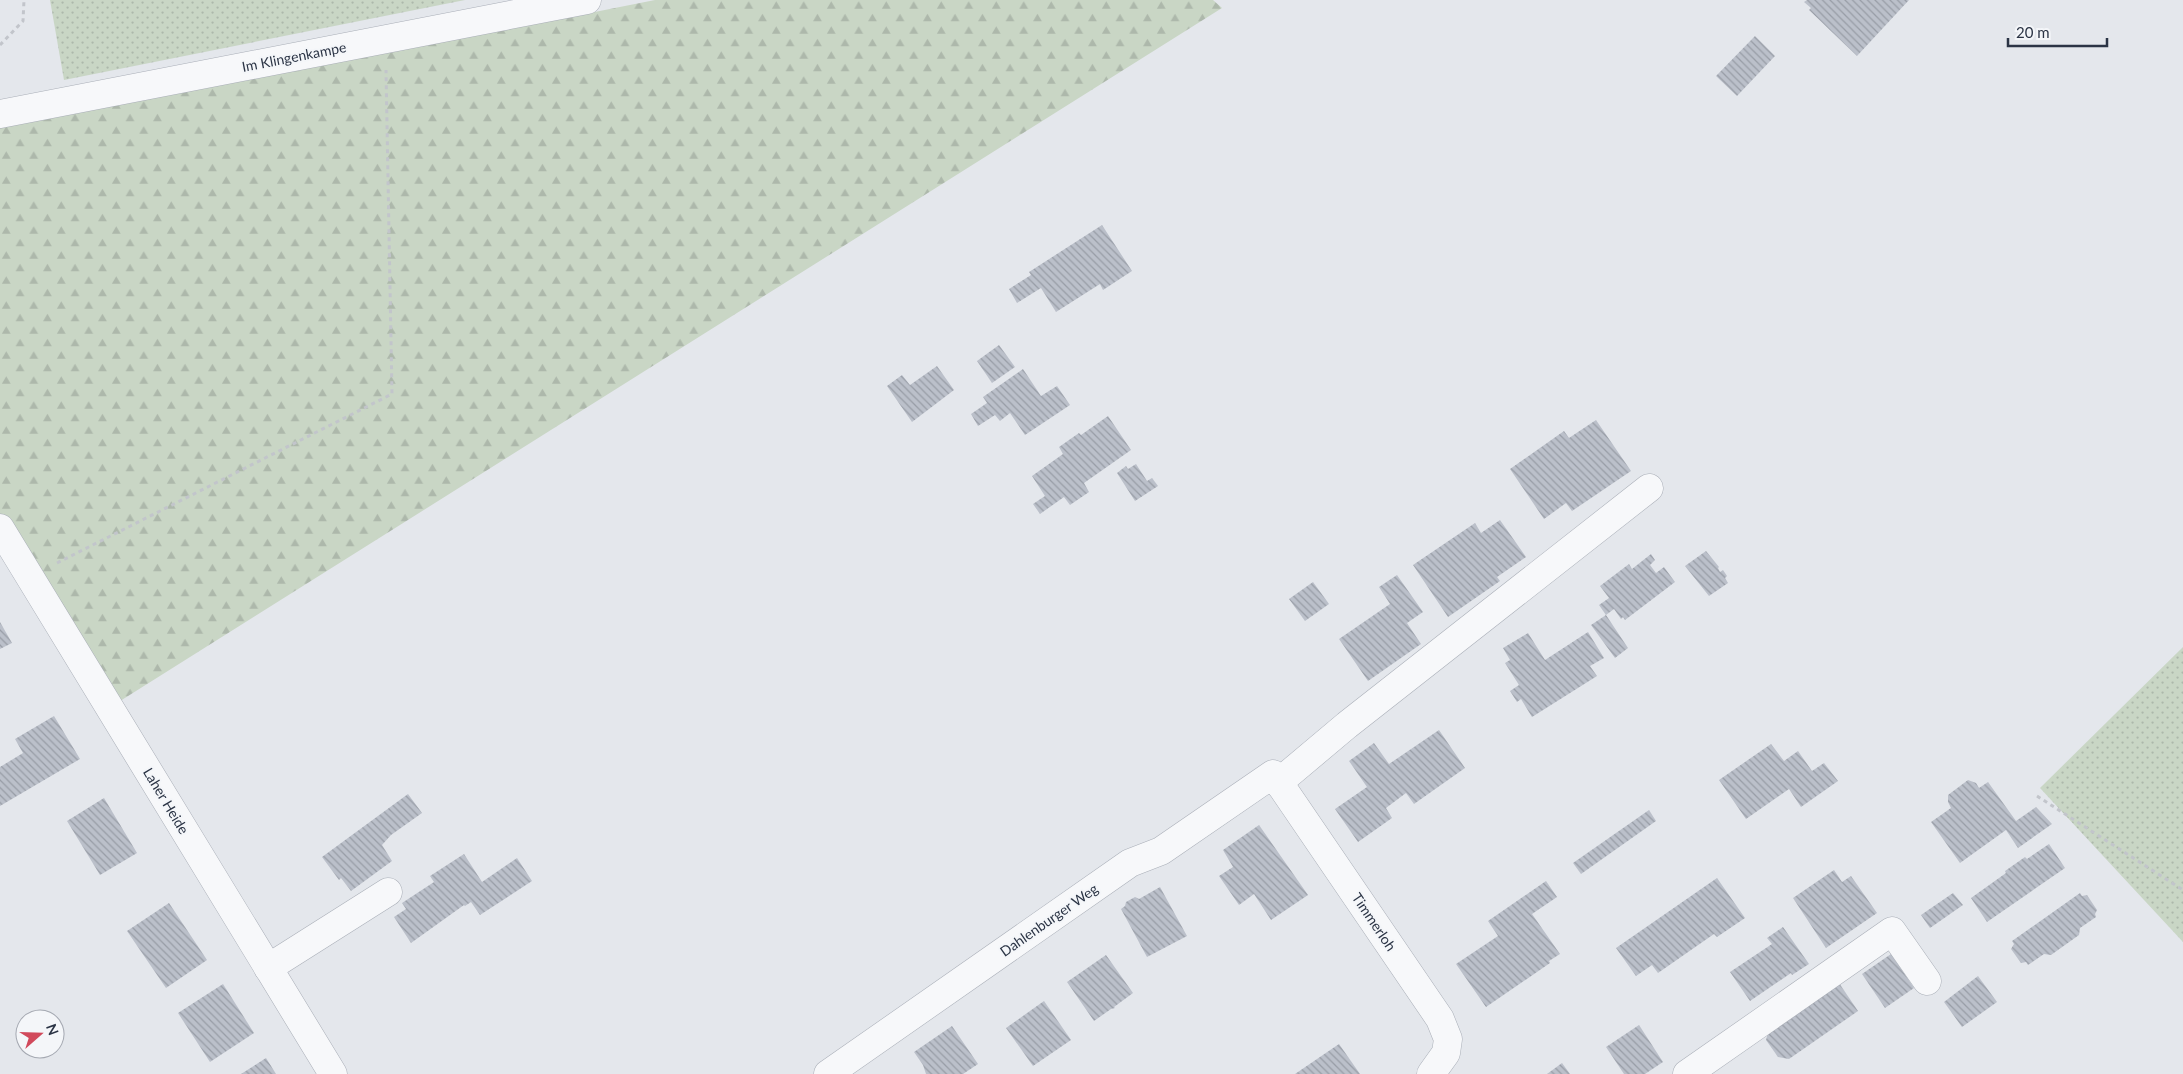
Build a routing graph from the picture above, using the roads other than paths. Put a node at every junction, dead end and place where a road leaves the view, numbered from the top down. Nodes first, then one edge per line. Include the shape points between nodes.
1 (587, 0) edge
2 (0, 114) edge
3 (1649, 488) dead end
4 (0, 528) edge
5 (1276, 779) junction
6 (388, 892) dead end
7 (268, 968) junction
8 (1927, 981) dead end
9 (333, 1074) edge
10 (828, 1074) edge
11 (1432, 1074) edge
12 (1686, 1074) edge

1 - 2 street, Im Klingenkampe
3 - 5 street, Dahlenburger Weg
4 - 7 street, Laher Heide
5 - 10 street, Dahlenburger Weg via 1161,852 1130,864
5 - 11 street, Timmerloh via 1440,1019 1448,1039 1446,1053
6 - 7 street
7 - 9 street, Laher Heide
8 - 12 street via 1892,931

